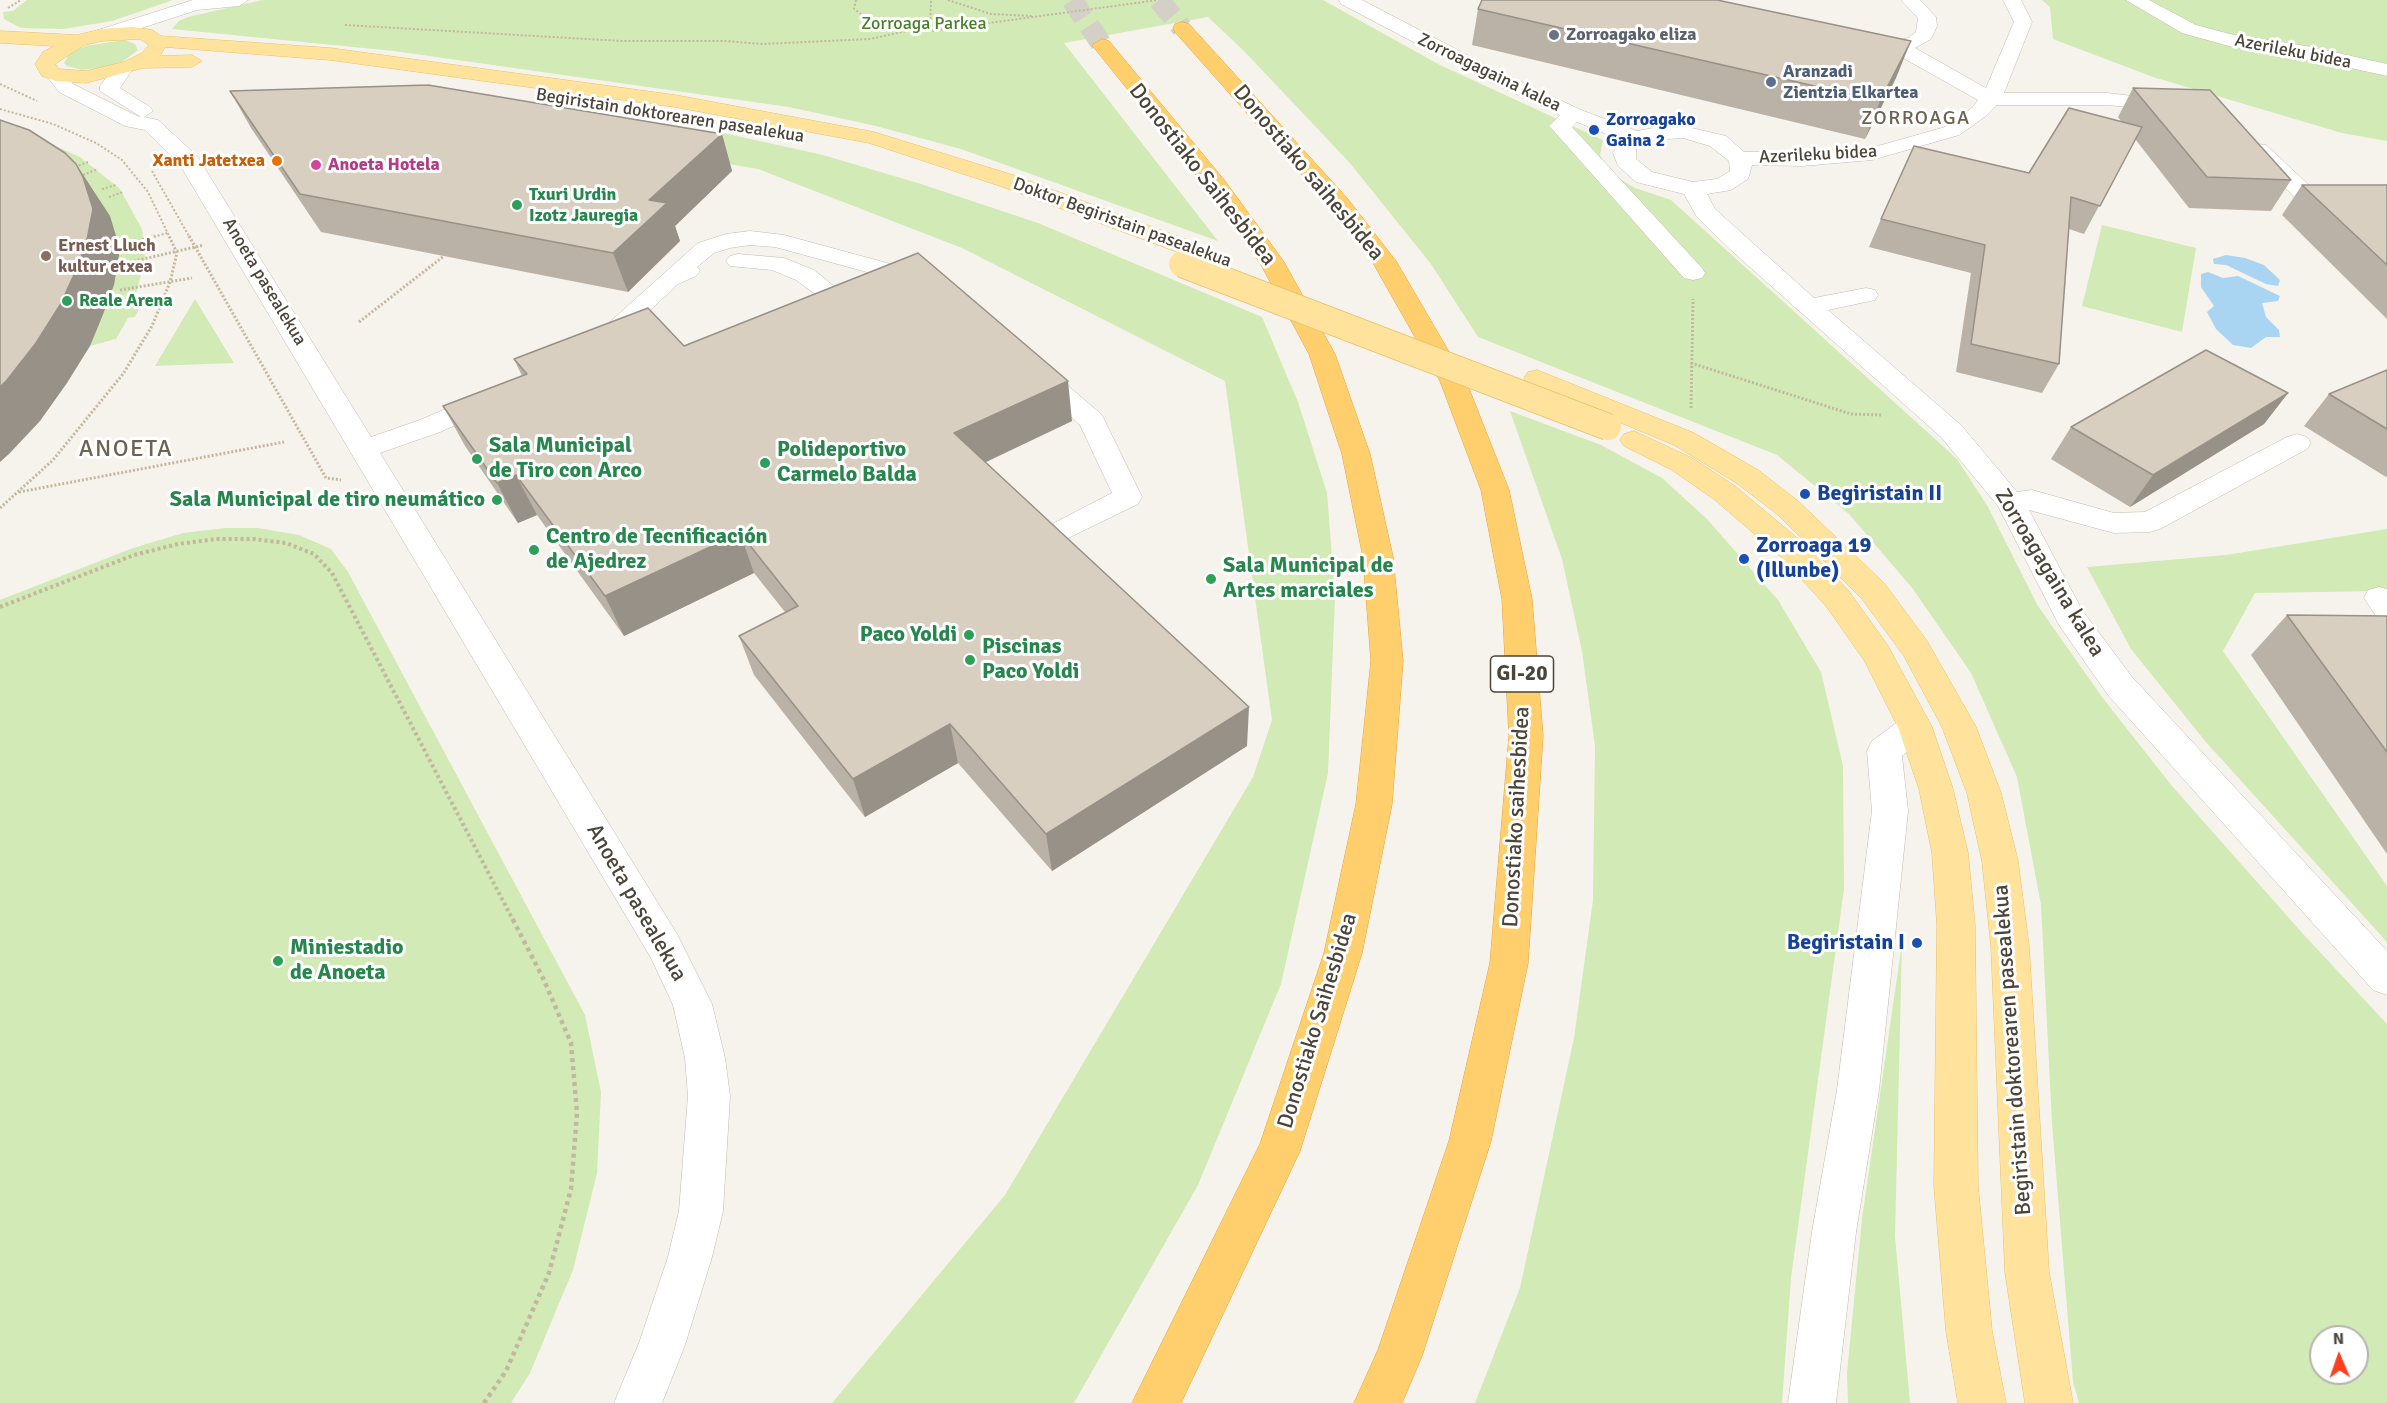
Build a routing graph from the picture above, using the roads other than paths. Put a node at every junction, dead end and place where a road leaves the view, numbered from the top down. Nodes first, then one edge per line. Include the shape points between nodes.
1 (239, 0) edge
2 (1348, 0) edge
3 (1910, 0) edge
4 (2012, 0) edge
5 (2135, 0) edge
6 (217, 4) junction
7 (1182, 28) tunnel mouth
8 (102, 35) junction
9 (0, 37) edge
10 (151, 38) junction
11 (41, 40) junction
12 (0, 42) edge
13 (77, 42) junction
14 (1102, 45) tunnel mouth
15 (1900, 48) junction
16 (1869, 52) edge
17 (131, 66) junction
18 (43, 67) junction
19 (2387, 70) edge
20 (1991, 99) junction
21 (2190, 109) edge
22 (1574, 114) junction
23 (151, 123) junction
24 (1635, 138) junction
25 (2246, 139) edge
26 (943, 158) joint
27 (1739, 158) junction
28 (1694, 189) junction
29 (2321, 209) edge
30 (1184, 255) junction
31 (1693, 273) road end
32 (669, 279) junction
33 (941, 291) edge
34 (1866, 295) dead end
35 (836, 298) edge
36 (1811, 306) junction
37 (578, 359) edge
38 (1021, 359) edge
39 (1537, 378) joint
40 (509, 392) edge
41 (2297, 443) dead end
42 (365, 449) junction
43 (2010, 502) junction
44 (1064, 530) dead end
45 (1915, 727) junction
46 (2387, 978) edge
47 (638, 1403) edge
48 (1156, 1403) edge
49 (1378, 1403) edge
50 (1812, 1403) edge
51 (1982, 1403) edge
52 (2049, 1403) edge

1 - 6 street
2 - 22 street, Zorroagagaina kalea via 1437,49
3 - 15 street via 1927,17 1929,26 1915,42
4 - 20 street, Azerileku bidea via 2023,22
5 - 19 street, Azerileku bidea via 2189,29
6 - 8 street via 195,5
6 - 10 street via 173,17
7 - 49 highway, Donostiako saihesbidea / GI-20 via 1339,203 1384,261 1453,381 1495,490 1517,599 1526,736 1509,963 1470,1141 1399,1356
8 - 10 main road, Begiristain doktorearen pasealekua
8 - 13 main road, Begiristain doktorearen pasealekua
9 - 11 main road
10 - 17 main road via 155,51
10 - 26 main road, Begiristain doktorearen pasealekua via 341,56 675,101 845,131
11 - 12 street
11 - 13 main road
13 - 18 main road via 56,52
14 - 48 highway, Donostiako Saihesbidea via 1272,262 1322,354 1356,453 1376,545 1387,661 1374,804 1343,953 1279,1151
15 - 16 street
15 - 20 street
17 - 18 main road, Begiristain doktorearen pasealekua via 86,77
17 - 23 street, Anoeta pasealekua via 110,91 151,115
17 - 30 main road, Begiristain doktorearen pasealekua via 247,61 362,70 767,130 927,171
18 - 23 street via 66,88 132,122
20 - 21 street via 2107,99
20 - 27 street, Azerileku bidea via 1953,131 1872,154
22 - 24 street, Zorroagagaina kalea
22 - 31 street via 1560,126
23 - 42 street, Anoeta pasealekua via 189,161
24 - 27 street via 1664,132 1692,134 1718,141
24 - 28 street via 1624,153 1632,169 1659,183
25 - 29 street
26 - 30 main road, Doktor Begiristain pasealekua
27 - 28 street via 1740,174 1733,180
28 - 36 street, Zorroagagaina kalea via 1705,212
30 - 39 main road, Doktor Begiristain pasealekua
30 - 45 main road, Doktor Begiristain pasealekua, bridge via 1608,428 1675,460 1725,493 1791,549 1837,598 1877,654
32 - 33 street via 706,248 750,238 787,243 933,283
32 - 35 street via 726,261 751,260 776,263 805,275
32 - 37 street via 621,327
34 - 36 street
36 - 43 street, Zorroagagaina kalea via 1951,431
38 - 44 street via 1092,420 1128,497
39 - 52 main road, Begiristain doktorearen pasealekua via 1684,439 1748,477 1788,508 1873,591 1916,649 1959,727 1984,793 2000,861 2010,946 2027,1272
40 - 42 street
41 - 43 street via 2150,522 2114,523 2032,500
42 - 47 street, Anoeta pasealekua via 664,946 692,1004 709,1096 701,1211 662,1345
43 - 46 street, Zorroagagaina kalea via 2070,617 2120,686
45 - 50 street via 1884,751 1890,811 1858,1090
45 - 51 main road via 1936,789 1950,853 1956,925 1956,1186 1969,1331

